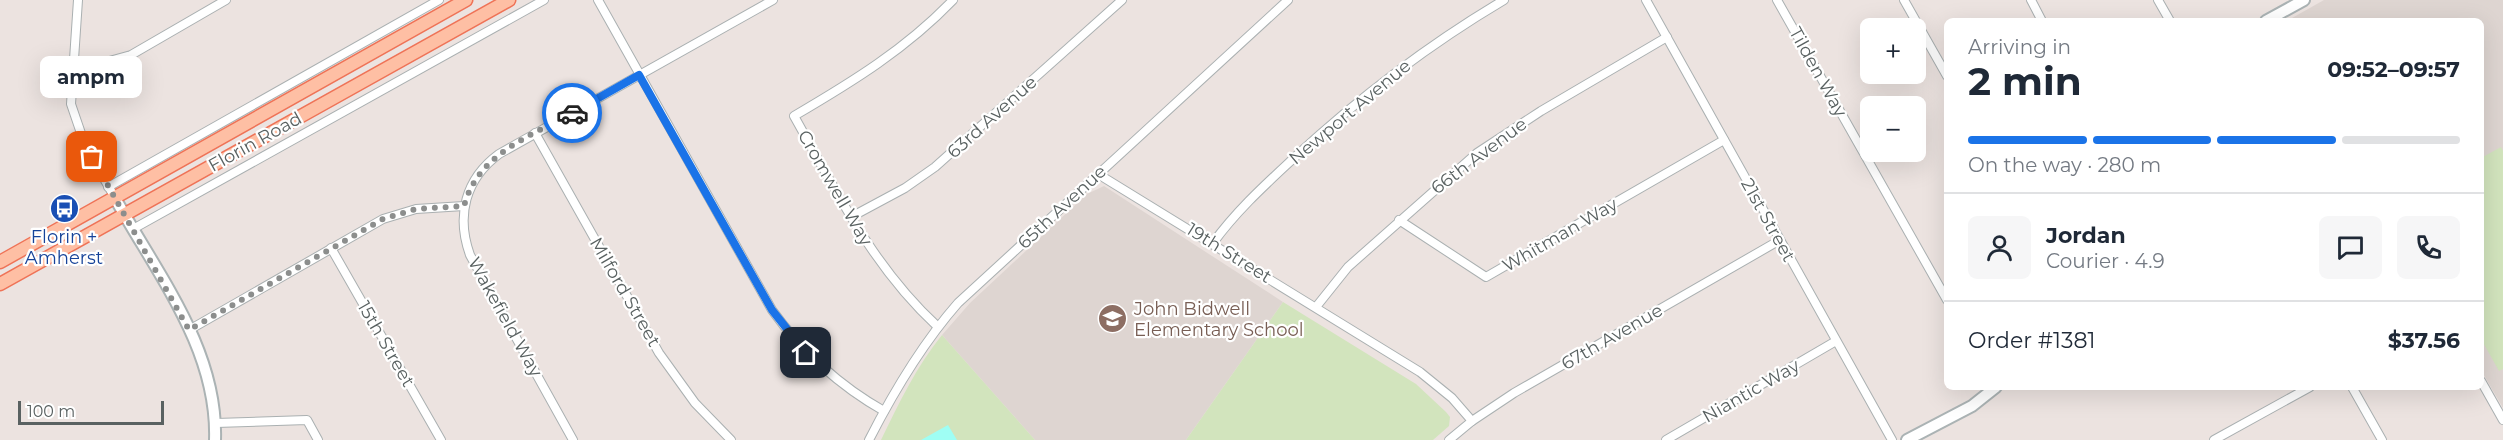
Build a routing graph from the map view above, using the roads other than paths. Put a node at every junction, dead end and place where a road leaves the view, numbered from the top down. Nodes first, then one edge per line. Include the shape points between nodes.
1 (78, 0) edge
2 (226, 0) edge
3 (439, 0) edge
4 (466, 0) edge
5 (509, 0) edge
6 (544, 0) edge
7 (598, 0) edge
8 (773, 0) edge
9 (953, 0) edge
10 (1122, 0) edge
11 (1288, 0) edge
12 (1504, 0) edge
13 (1646, 0) edge
14 (1778, 0) edge
15 (1904, 0) edge
16 (2031, 0) edge
17 (2158, 0) edge
18 (2304, 0) edge
19 (2040, 18) edge
20 (2168, 18) edge
21 (2276, 18) edge
22 (1667, 37) junction
23 (74, 64) junction
24 (1944, 71) edge
25 (639, 75) junction
26 (535, 133) junction
27 (1724, 140) junction
28 (1098, 174) junction
29 (108, 186) junction
30 (115, 198) junction
31 (464, 206) junction
32 (124, 215) junction
33 (851, 217) junction
34 (1399, 220) junction
35 (133, 229) junction
36 (1780, 240) junction
37 (1213, 243) junction
38 (331, 248) junction
39 (0, 262) edge
40 (0, 284) edge
41 (1944, 295) edge
42 (1316, 307) junction
43 (938, 326) junction
44 (189, 330) junction
45 (1836, 341) junction
46 (2484, 386) edge
47 (1992, 390) edge
48 (2305, 390) edge
49 (2354, 390) edge
50 (884, 411) junction
51 (2503, 420) edge
52 (1472, 421) junction
53 (216, 423) junction
54 (215, 440) edge
55 (318, 440) edge
56 (441, 440) edge
57 (573, 440) edge
58 (731, 440) edge
59 (869, 440) edge
60 (1449, 440) edge
61 (1666, 440) edge
62 (1892, 440) edge
63 (1907, 440) edge
64 (2214, 440) edge
65 (2382, 440) edge

1 - 23 street
2 - 23 street via 131,55 102,63
3 - 29 street, Florin Road
4 - 30 main road, Florin Road
5 - 32 main road, Florin Road
6 - 35 street, Florin Road
7 - 25 street
8 - 25 street, Wakefield Way
9 - 33 street, Cromwell Way via 885,60 794,116
10 - 33 street, 63rd Avenue via 935,167
11 - 28 street, 65th Avenue
12 - 37 street, Newport Avenue via 1432,45 1333,122 1246,202
13 - 22 street, 21st Street
14 - 41 street, Tilden Way
15 - 24 street
16 - 19 street
17 - 20 street
18 - 21 street
22 - 27 street, 21st Street
22 - 34 street, 66th Avenue via 1513,128 1451,174
23 - 29 street via 73,114
25 - 26 street, Wakefield Way
25 - 50 street via 789,334 830,375
26 - 31 street, Wakefield Way via 490,161 472,182
26 - 58 street, Milford Street via 664,361 695,403
27 - 34 street, Whitman Way via 1486,277
27 - 36 street, 21st Street
28 - 37 street, 19th Street
28 - 43 street, 65th Avenue
29 - 30 street
30 - 32 street
30 - 39 main road, Florin Road
31 - 38 street via 433,206 399,213
31 - 57 street, Wakefield Way via 463,228 470,255
32 - 35 street
32 - 40 main road, Florin Road
33 - 43 street, Cromwell Way via 896,284
34 - 42 street, 66th Avenue via 1348,267
35 - 44 street
36 - 45 street, 21st Street
36 - 52 street, 67th Avenue
37 - 42 street, 19th Street
38 - 44 street
38 - 56 street, 15th Street
42 - 52 street, 19th Street via 1420,372 1452,398
43 - 50 street, 65th Avenue
44 - 53 street via 207,370
45 - 61 street, Niantic Way
45 - 62 street, 21st Street
46 - 51 street
47 - 63 street via 1972,406
48 - 64 street
49 - 65 street
50 - 59 street, 65th Avenue
52 - 60 street, 67th Avenue
53 - 54 street
53 - 55 street via 307,420

